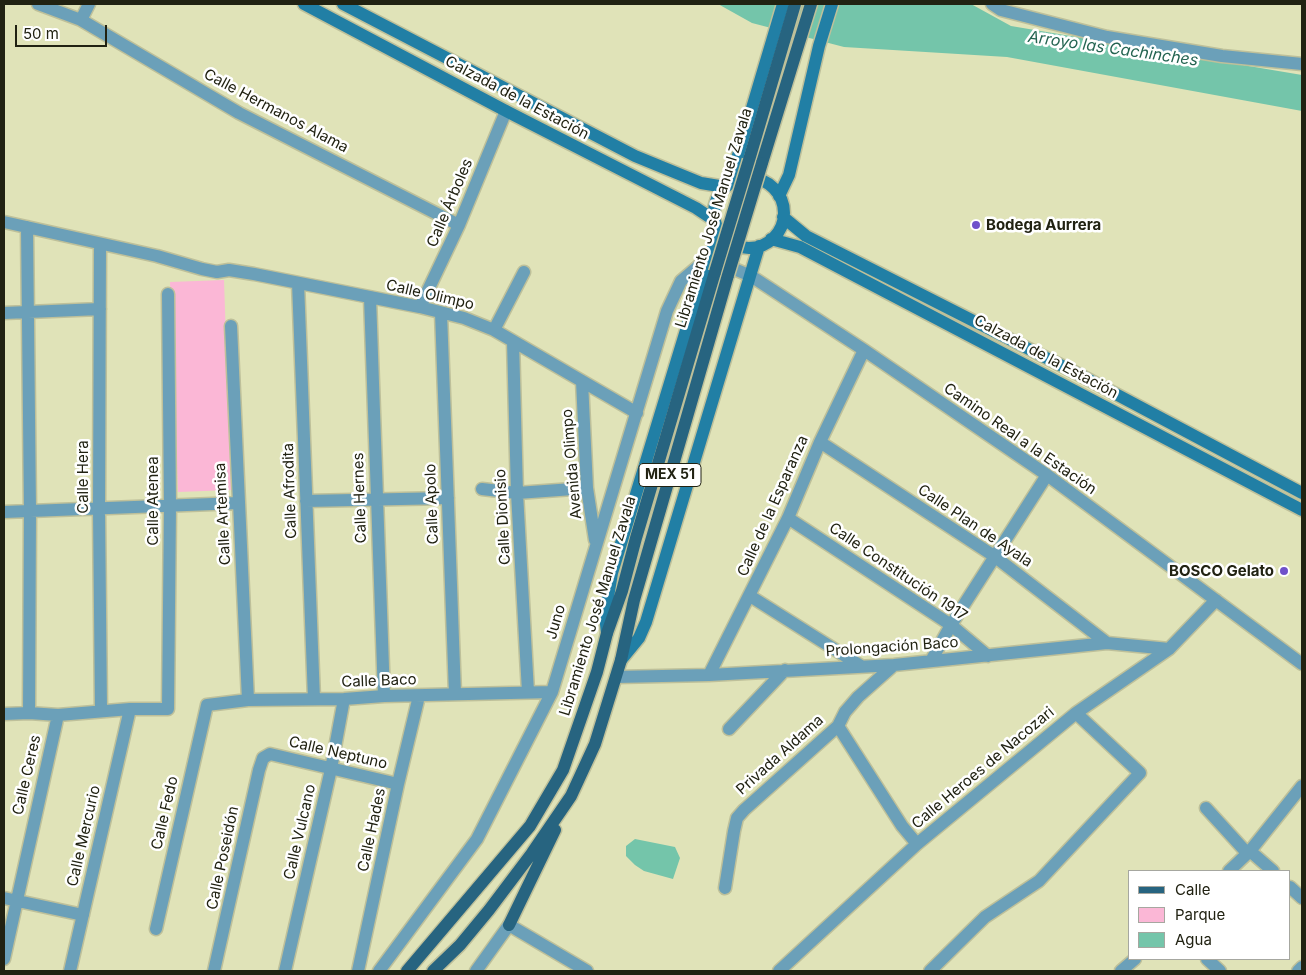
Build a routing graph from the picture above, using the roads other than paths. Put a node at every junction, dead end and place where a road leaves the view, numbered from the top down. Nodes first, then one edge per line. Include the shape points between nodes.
1 (38, 4) edge
2 (89, 4) edge
3 (304, 4) edge
4 (343, 4) edge
5 (782, 4) edge
6 (795, 4) edge
7 (811, 4) edge
8 (832, 4) edge
9 (992, 4) edge
10 (81, 20) junction
11 (780, 33) junction
12 (1302, 64) edge
13 (506, 111) junction
14 (729, 184) junction
15 (779, 196) junction
16 (783, 217) junction
17 (714, 220) junction
18 (4, 222) edge
19 (460, 225) junction
20 (27, 227) junction
21 (720, 233) junction
22 (771, 239) junction
23 (100, 244) junction
24 (759, 246) junction
25 (708, 258) junction
26 (524, 272) dead end
27 (722, 273) junction
28 (751, 276) junction
29 (298, 283) junction
30 (168, 294) dead end
31 (370, 298) junction
32 (420, 307) junction
33 (100, 309) junction
34 (28, 312) junction
35 (4, 313) edge
36 (441, 313) junction
37 (231, 326) dead end
38 (494, 330) junction
39 (513, 341) junction
40 (864, 350) junction
41 (582, 381) junction
42 (638, 413) junction
43 (820, 442) junction
44 (1047, 475) junction
45 (587, 488) junction
46 (482, 489) dead end
47 (517, 493) junction
48 (1302, 493) edge
49 (448, 498) junction
50 (377, 500) junction
51 (306, 501) junction
52 (238, 503) junction
53 (170, 506) junction
54 (99, 510) junction
55 (1302, 510) edge
56 (30, 511) junction
57 (4, 512) edge
58 (788, 518) junction
59 (596, 543) junction
60 (994, 556) junction
61 (750, 596) junction
62 (1216, 600) junction
63 (951, 625) junction
64 (608, 632) junction
65 (1107, 643) junction
66 (1169, 649) junction
67 (988, 656) junction
68 (621, 660) junction
69 (931, 661) junction
70 (1302, 664) edge
71 (894, 665) junction
72 (861, 666) junction
73 (785, 670) junction
74 (710, 675) junction
75 (616, 676) junction
76 (528, 692) junction
77 (552, 692) junction
78 (455, 694) junction
79 (384, 696) junction
80 (419, 696) junction
81 (314, 698) junction
82 (344, 699) junction
83 (248, 700) junction
84 (207, 705) joint
85 (130, 709) junction
86 (101, 711) junction
87 (29, 713) junction
88 (1076, 713) junction
89 (4, 714) edge
90 (58, 715) junction
91 (838, 726) junction
92 (729, 729) dead end
93 (270, 754) joint
94 (331, 769) junction
95 (398, 784) junction
96 (1302, 786) edge
97 (571, 796) junction
98 (1206, 808) dead end
99 (917, 844) junction
100 (1248, 852) junction
101 (1230, 870) edge
102 (1272, 870) edge
103 (1291, 887) edge
104 (725, 888) dead end
105 (1302, 898) edge
106 (10, 900) edge
107 (83, 915) junction
108 (509, 925) junction
109 (156, 929) dead end
110 (4, 959) edge
111 (1135, 960) edge
112 (1208, 960) edge
113 (1302, 967) edge
114 (70, 971) edge
115 (214, 971) edge
116 (285, 971) edge
117 (358, 971) edge
118 (380, 971) edge
119 (407, 971) edge
120 (433, 971) edge
121 (476, 971) edge
122 (587, 971) edge
123 (779, 971) edge
124 (930, 971) edge
125 (1121, 971) edge
126 (1220, 971) edge
127 (1298, 971) edge

1 - 10 street, Calle Hermanos Alama
2 - 10 street
3 - 13 main road, Calzada de la Estación
4 - 14 main road, Calzada de la Estación via 636,156 701,183
5 - 11 main road
6 - 11 main road, Libramiento José Manuel Zavala / MEX 51
7 - 27 main road, Libramiento José Manuel Zavala / MEX 51, bridge via 762,163
8 - 15 main road via 789,175
9 - 12 street via 1002,10 1107,37 1222,56
10 - 19 street, Calle Hermanos Alama via 239,113
11 - 14 main road
11 - 27 main road, Libramiento José Manuel Zavala / MEX 51, bridge
13 - 17 main road, Calzada de la Estación
13 - 19 street, Calle Árboles
14 - 15 main road via 748,178 764,181
14 - 17 main road via 716,202
15 - 16 main road
16 - 22 main road
16 - 48 main road, Calzada de la Estación via 806,236 1078,374
17 - 21 main road
18 - 20 street
19 - 32 street, Calle Árboles
20 - 23 street
20 - 34 street
21 - 24 main road via 738,245
21 - 25 main road
22 - 24 main road
22 - 55 main road, Calzada de la Estación via 800,247
23 - 29 street, Calle Olimpo via 217,272 229,270
23 - 33 street, Calle Hera
24 - 28 main road
25 - 28 street, Camino Real a la Estación
25 - 42 street, Juno via 681,281 667,311
25 - 64 main road via 612,573 605,615
26 - 38 street
27 - 64 main road, Libramiento José Manuel Zavala / MEX 51
27 - 68 main road, Libramiento José Manuel Zavala / MEX 51 via 634,600
28 - 40 street, Camino Real a la Estación
28 - 68 main road via 646,622 639,638
29 - 31 street, Calle Olimpo
29 - 51 street, Calle Afrodita
30 - 53 street, Calle Atenea
31 - 32 street, Calle Olimpo
31 - 50 street, Calle Hernes
32 - 36 street, Calle Olimpo
33 - 34 street
33 - 54 street, Calle Hera
34 - 35 street
34 - 56 street
36 - 38 street, Calle Olimpo
36 - 49 street, Calle Apolo
37 - 52 street, Calle Artemisa
38 - 39 street, Calle Olimpo
39 - 41 street, Calle Olimpo
39 - 47 street, Calle Dionisio
40 - 43 street, Calle de la Esparanza
40 - 44 street, Camino Real a la Estación
41 - 42 street, Calle Olimpo
41 - 45 street, Avenida Olimpo
42 - 59 street, Juno
43 - 58 street, Calle de la Esparanza
43 - 60 street, Calle Plan de Ayala
44 - 60 street
44 - 62 street, Camino Real a la Estación
45 - 47 street
45 - 59 street, Avenida Olimpo
46 - 47 street
47 - 76 street, Calle Dionisio
49 - 50 street
49 - 78 street, Calle Apolo
50 - 51 street
50 - 79 street, Calle Hernes
51 - 81 street, Calle Afrodita
52 - 53 street
52 - 83 street, Calle Artemisa
53 - 54 street
53 - 85 street, Calle Atenea via 168,709
54 - 56 street
54 - 86 street, Calle Hera
56 - 57 street
56 - 87 street
58 - 61 street, Calle de la Esparanza
58 - 63 street, Calle Constitución 1917
59 - 77 street, Juno
60 - 63 street
60 - 65 street, Calle Plan de Ayala
61 - 72 street
61 - 74 street, Calle de la Esparanza
62 - 66 street, Calle Heroes de Nacozari
62 - 70 street, Camino Real a la Estación
63 - 67 street, Calle Constitución 1917
63 - 69 street
64 - 119 main road, Libramiento José Manuel Zavala / MEX 51 via 563,770 535,818
65 - 66 street, Prolongación Baco
65 - 67 street, Prolongación Baco
66 - 88 street, Calle Heroes de Nacozari
67 - 69 street, Prolongación Baco
68 - 75 main road, Libramiento José Manuel Zavala / MEX 51
69 - 71 street, Prolongación Baco
71 - 72 street, Prolongación Baco
71 - 91 street, Privada Aldama via 858,697
72 - 73 street, Prolongación Baco
73 - 74 street, Prolongación Baco
73 - 92 street
74 - 75 street, Prolongación Baco
75 - 97 main road, Libramiento José Manuel Zavala / MEX 51 via 595,744
76 - 77 street, Calle Baco
76 - 78 street, Calle Baco
77 - 118 street, Juno via 477,839
78 - 80 street, Calle Baco
79 - 80 street, Calle Baco
79 - 82 street, Calle Baco
80 - 95 street, Calle Hades
81 - 82 street, Calle Baco
81 - 83 street, Calle Baco
82 - 94 street, Calle Vulcano
83 - 84 street, Calle Baco
84 - 109 street, Calle Fedo
85 - 86 street
85 - 107 street, Calle Mercurio
86 - 90 street
87 - 89 street
87 - 90 street
88 - 99 street, Calle Heroes de Nacozari
88 - 124 street via 1140,773 1039,881 986,917
90 - 106 street, Calle Ceres
91 - 99 street
91 - 104 street, Privada Aldama via 737,818
93 - 94 street, Calle Neptuno
93 - 115 street, Calle Poseidón via 263,758 259,770
94 - 95 street, Calle Neptuno
94 - 116 street, Calle Vulcano
95 - 117 street, Calle Hades
96 - 100 street
97 - 108 main road
97 - 120 main road, Libramiento José Manuel Zavala / MEX 51 via 489,910
98 - 100 street
99 - 123 street, Calle Heroes de Nacozari
100 - 101 street
100 - 102 street
103 - 105 street
106 - 107 street
106 - 110 street, Calle Ceres
107 - 114 street, Calle Mercurio
108 - 121 street
108 - 122 street
111 - 125 street
112 - 126 street
113 - 127 street

